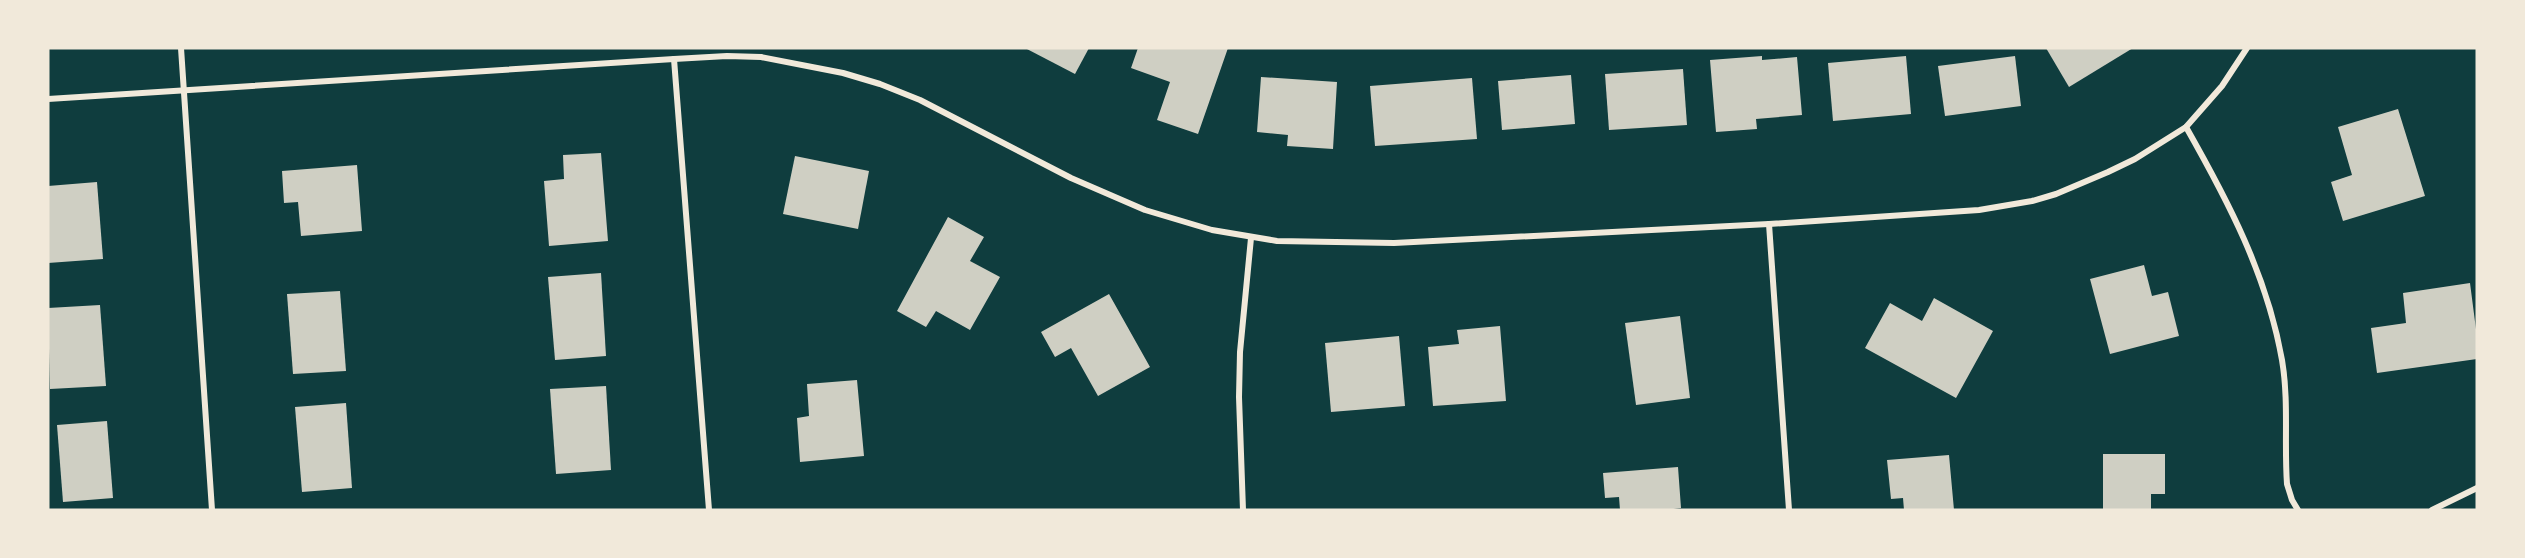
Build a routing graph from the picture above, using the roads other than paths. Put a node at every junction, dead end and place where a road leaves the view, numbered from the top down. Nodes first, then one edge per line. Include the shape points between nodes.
1 (181, 48) edge
2 (2247, 48) edge
3 (674, 59) junction
4 (183, 91) junction
5 (48, 99) edge
6 (2186, 127) junction
7 (1769, 224) junction
8 (1251, 238) junction
9 (2477, 488) edge
10 (213, 510) edge
11 (709, 510) edge
12 (1243, 510) edge
13 (1789, 510) edge
14 (2298, 510) edge
15 (2432, 510) edge

1 - 4 street
2 - 6 street via 2222,86
3 - 4 street
3 - 8 street via 761,57 870,82 920,100 1071,178 1145,210
3 - 11 street
4 - 5 street
4 - 10 street
6 - 7 street via 2108,172 2032,201 1979,210
6 - 14 street via 2244,236 2274,322 2282,362 2287,484
7 - 8 street via 1394,243
7 - 13 street
8 - 12 street via 1239,386
9 - 15 street

